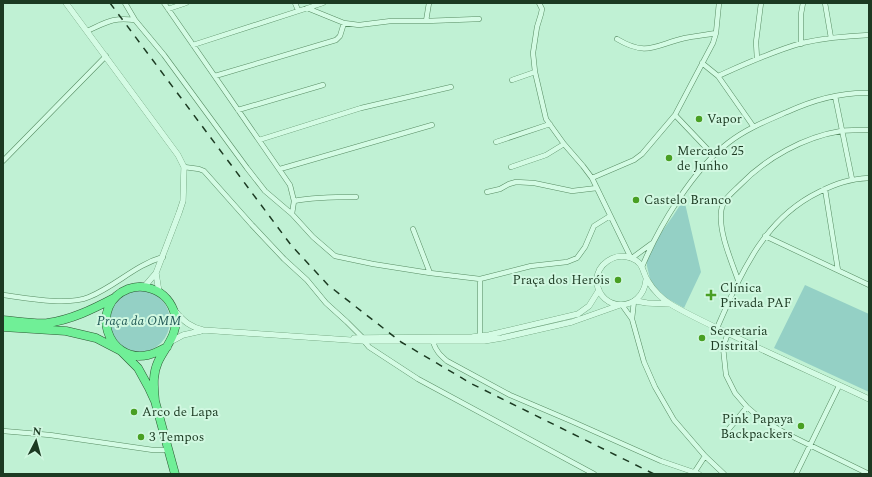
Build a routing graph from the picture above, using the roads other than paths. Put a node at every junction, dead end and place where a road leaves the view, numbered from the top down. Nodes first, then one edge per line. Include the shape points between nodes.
1 (66, 3) edge
2 (125, 3) edge
3 (164, 3) edge
4 (186, 3) edge
5 (295, 3) edge
6 (322, 3) edge
7 (429, 3) edge
8 (539, 3) edge
9 (720, 3) edge
10 (761, 3) edge
11 (803, 3) edge
12 (825, 3) edge
13 (307, 8) junction
14 (168, 9) junction
15 (298, 10) junction
16 (479, 19) dead end
17 (135, 20) junction
18 (426, 21) junction
19 (344, 23) junction
20 (87, 31) junction
21 (716, 33) junction
22 (869, 35) edge
23 (832, 38) junction
24 (617, 39) dead end
25 (801, 44) junction
26 (193, 45) junction
27 (106, 56) junction
28 (757, 58) junction
29 (702, 63) junction
30 (535, 72) junction
31 (215, 76) junction
32 (718, 76) junction
33 (512, 80) dead end
34 (322, 85) dead end
35 (451, 87) dead end
36 (869, 93) edge
37 (835, 96) junction
38 (238, 110) junction
39 (674, 115) junction
40 (550, 124) junction
41 (432, 125) dead end
42 (753, 126) junction
43 (869, 130) edge
44 (842, 131) junction
45 (258, 140) junction
46 (496, 142) dead end
47 (564, 144) junction
48 (713, 155) junction
49 (3, 161) edge
50 (511, 167) dead end
51 (184, 168) junction
52 (280, 169) junction
53 (592, 178) junction
54 (869, 178) edge
55 (852, 179) junction
56 (597, 188) junction
57 (825, 189) junction
58 (487, 192) dead end
59 (356, 197) dead end
60 (294, 201) junction
61 (292, 214) junction
62 (610, 216) junction
63 (413, 229) dead end
64 (765, 236) junction
65 (652, 243) junction
66 (163, 257) junction
67 (631, 258) junction
68 (642, 267) junction
69 (838, 270) junction
70 (156, 273) junction
71 (430, 273) junction
72 (480, 279) junction
73 (646, 280) junction
74 (738, 280) junction
75 (869, 285) edge
76 (144, 287) junction
77 (599, 290) junction
78 (160, 292) junction
79 (3, 295) edge
80 (115, 298) junction
81 (635, 301) junction
82 (670, 304) junction
83 (621, 305) junction
84 (173, 309) junction
85 (632, 319) junction
86 (3, 320) edge
87 (3, 328) edge
88 (717, 328) junction
89 (204, 330) junction
90 (728, 333) junction
91 (480, 336) junction
92 (363, 339) junction
93 (433, 342) junction
94 (168, 345) junction
95 (121, 351) junction
96 (839, 386) junction
97 (869, 400) edge
98 (155, 401) junction
99 (747, 407) junction
100 (728, 430) dead end
101 (3, 431) edge
102 (810, 445) junction
103 (168, 450) junction
104 (705, 456) junction
105 (696, 473) edge
106 (175, 474) edge
107 (594, 474) edge
108 (724, 474) edge
109 (796, 474) edge
110 (869, 474) edge

1 - 20 street
2 - 17 street
3 - 14 street
4 - 14 street
5 - 15 street
6 - 13 street
7 - 18 street
8 - 30 street via 542,9 534,43
9 - 21 street
10 - 28 street via 756,42
11 - 25 street
12 - 23 street
13 - 15 street
13 - 19 street
14 - 26 street
15 - 26 street
16 - 18 street
17 - 20 street via 121,18
17 - 61 street via 265,190
18 - 19 street via 391,21 359,26
19 - 31 street via 336,40
20 - 27 street
21 - 24 street via 685,38 650,49 637,49
21 - 29 street
22 - 23 street
23 - 25 street
25 - 28 street
26 - 31 street
27 - 49 street
27 - 51 street via 178,155
28 - 32 street
29 - 32 street
29 - 39 street
30 - 33 street
30 - 40 street via 546,119
31 - 38 street
32 - 42 street
34 - 38 street
35 - 45 street via 361,108
36 - 37 street
37 - 42 street via 796,108
37 - 44 street
38 - 45 street
39 - 48 street
39 - 53 street via 642,154
40 - 46 street
40 - 47 street
41 - 52 street
42 - 48 street
43 - 44 street
44 - 55 street
44 - 74 street via 796,146 776,157 751,173 724,201 721,211 722,227
45 - 52 street
47 - 50 street via 546,155
47 - 53 street
48 - 65 street via 688,186
51 - 66 street via 183,201
51 - 92 street via 204,171 273,248
52 - 60 street via 290,185
53 - 56 street
54 - 55 street
55 - 57 street
56 - 58 street via 572,191 520,182
56 - 62 street
57 - 64 street via 791,209
57 - 69 street
59 - 60 street
60 - 61 street
61 - 71 street via 313,238 335,256
62 - 67 street
62 - 72 street via 594,226 577,258 557,264 512,270
63 - 71 street
64 - 69 street
64 - 74 street
65 - 67 street
65 - 68 street
66 - 70 street
66 - 79 street via 140,265 90,297 52,300
67 - 68 street
67 - 77 street via 615,257 604,264 598,274
68 - 73 street
69 - 75 street
70 - 76 street
70 - 78 street
71 - 72 street
72 - 91 street
73 - 81 street via 642,295
73 - 82 street
74 - 88 street
76 - 78 highway
76 - 80 highway via 134,287
77 - 83 street via 610,302
77 - 91 street via 589,306 578,314
78 - 84 highway via 168,299
80 - 86 highway via 65,320 46,323
80 - 95 highway via 106,315 106,325 108,335
81 - 82 street
81 - 83 street
81 - 85 street
82 - 88 street
83 - 85 street
83 - 93 street via 583,319 502,338
84 - 89 street via 188,325
84 - 94 highway via 176,326
85 - 104 street via 644,362 655,387 674,420
87 - 95 highway via 66,330 96,338
88 - 90 street
89 - 92 street
89 - 94 street via 183,335
90 - 96 street
90 - 99 street via 723,347 726,375 735,393
91 - 92 street
92 - 93 street
92 - 107 street via 369,347 418,379
93 - 105 street via 436,350 447,361 510,395 661,461
94 - 95 highway via 142,356
94 - 98 highway via 157,363 153,383
95 - 98 highway via 138,368
96 - 97 street
96 - 102 street
98 - 103 highway
99 - 100 street
99 - 102 street via 761,419
101 - 103 street
102 - 109 street
102 - 110 street
103 - 106 highway
104 - 105 street
104 - 108 street

